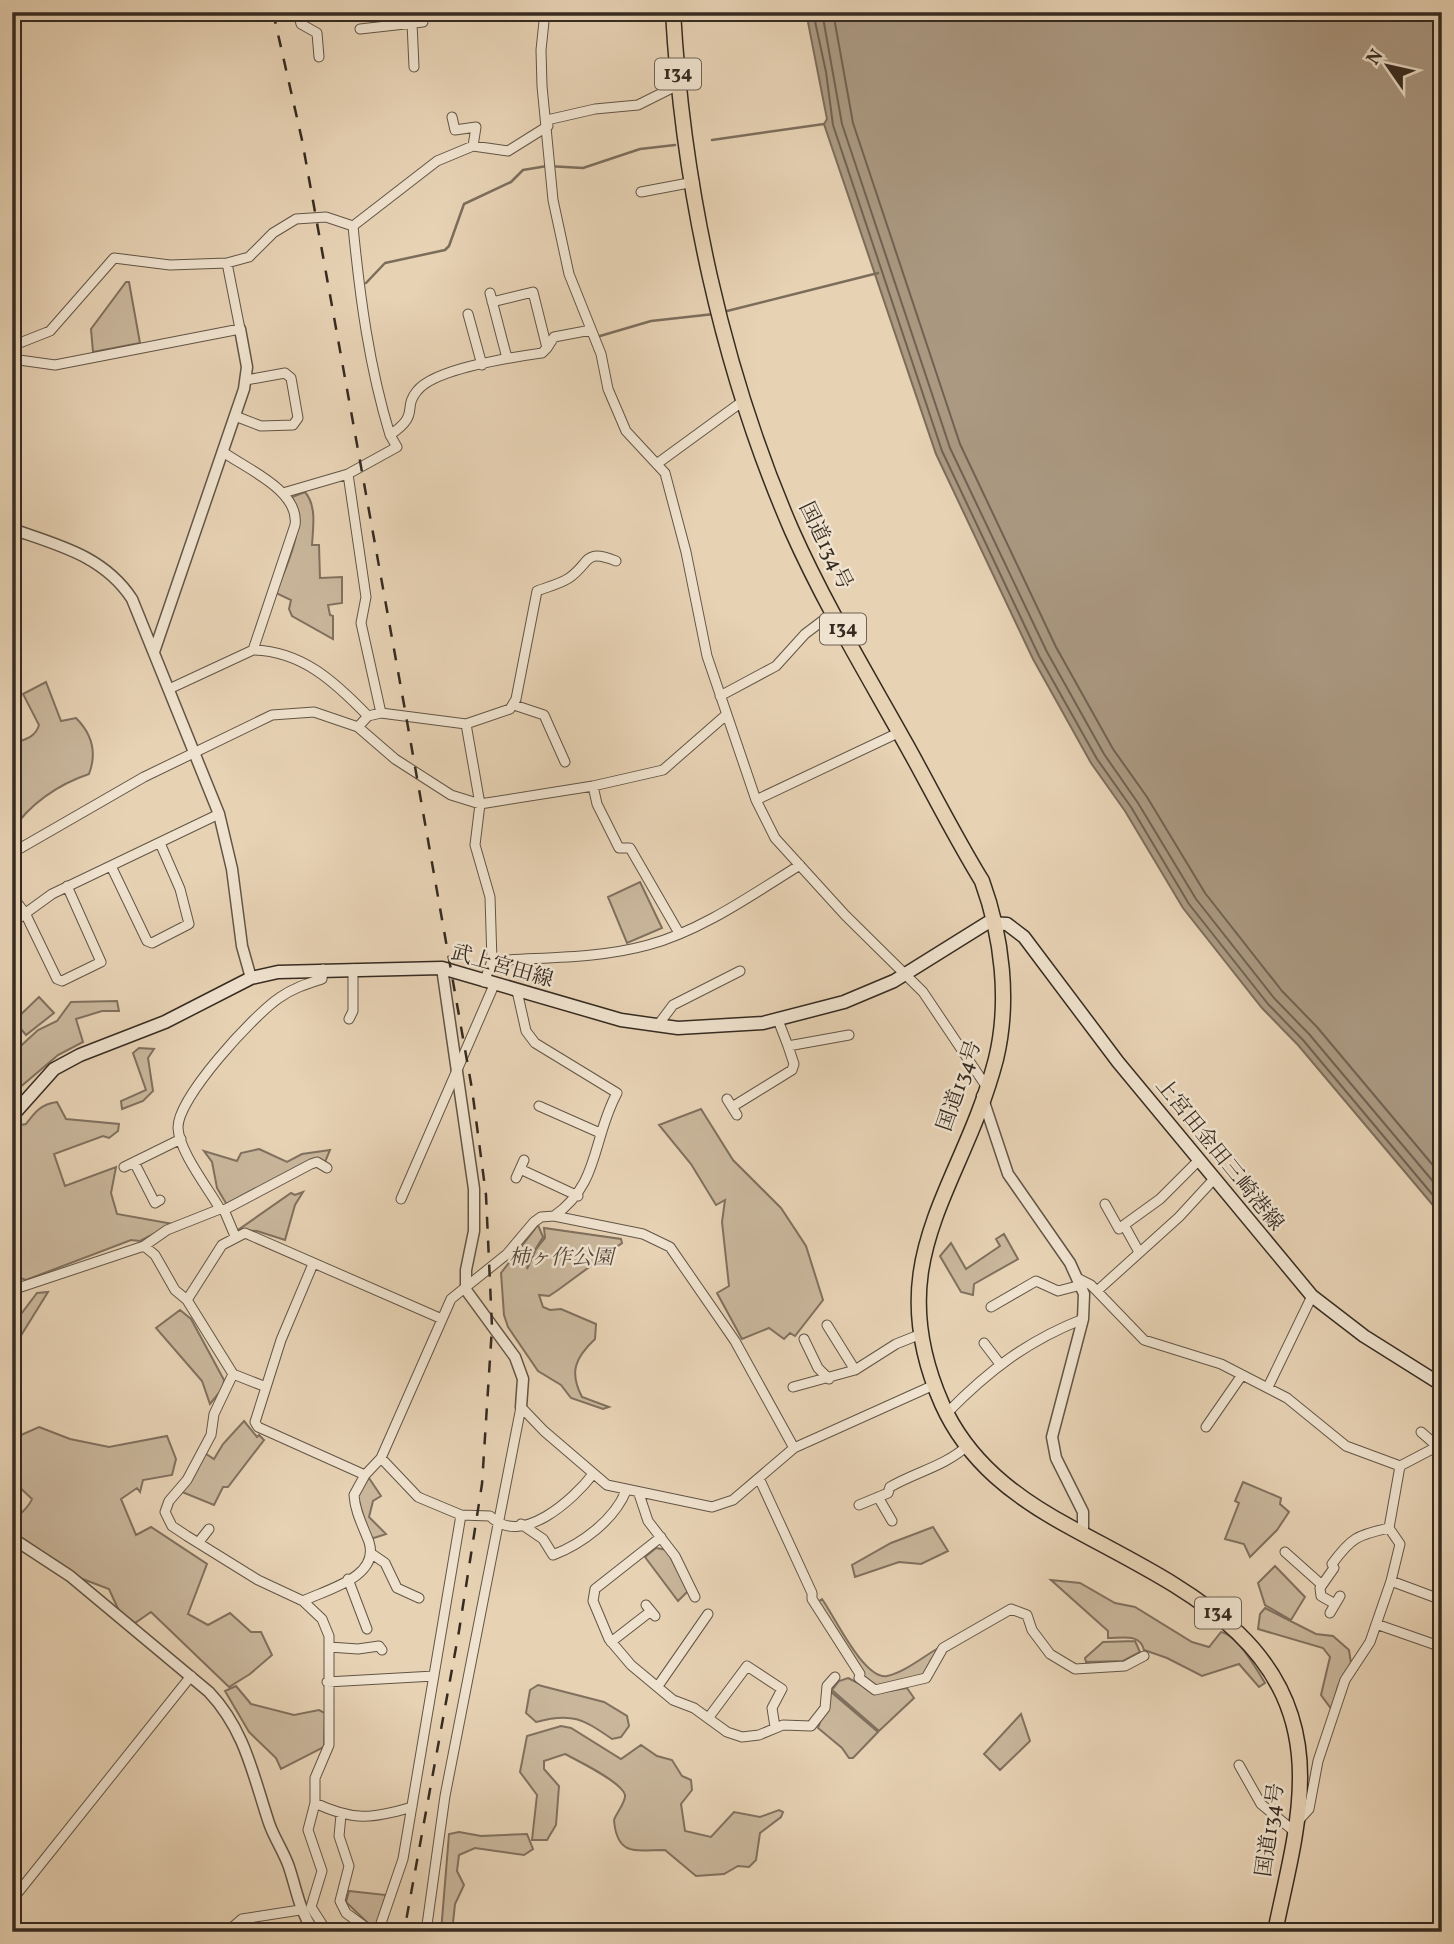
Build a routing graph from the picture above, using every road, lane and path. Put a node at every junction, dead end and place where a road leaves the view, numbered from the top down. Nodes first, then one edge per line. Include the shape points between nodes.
1 (298, 12) edge
2 (545, 12) edge
3 (673, 12) edge
4 (423, 22) dead end
5 (412, 23) junction
6 (360, 29) dead end
7 (320, 57) dead end
8 (414, 67) dead end
9 (680, 85) junction
10 (452, 117) dead end
11 (547, 123) junction
12 (473, 146) junction
13 (694, 182) junction
14 (641, 192) dead end
15 (353, 226) junction
16 (227, 263) junction
17 (468, 314) dead end
18 (240, 329) junction
19 (591, 330) junction
20 (12, 346) edge
21 (547, 348) junction
22 (507, 358) junction
23 (12, 359) edge
24 (482, 365) junction
25 (246, 380) junction
26 (743, 401) junction
27 (235, 416) junction
28 (390, 435) junction
29 (223, 452) junction
30 (658, 463) junction
31 (348, 474) junction
32 (283, 494) junction
33 (12, 529) edge
34 (615, 561) dead end
35 (834, 612) junction
36 (253, 650) junction
37 (155, 652) junction
38 (169, 689) junction
39 (720, 696) junction
40 (514, 705) junction
41 (381, 712) junction
42 (726, 715) junction
43 (368, 716) junction
44 (466, 724) junction
45 (358, 727) junction
46 (900, 732) junction
47 (194, 752) junction
48 (565, 762) dead end
49 (593, 786) junction
50 (756, 800) junction
51 (480, 804) junction
52 (219, 814) junction
53 (160, 843) junction
54 (12, 853) edge
55 (800, 865) junction
56 (111, 866) junction
57 (67, 886) junction
58 (12, 897) edge
59 (25, 913) junction
60 (996, 921) junction
61 (12, 923) edge
62 (679, 933) junction
63 (492, 961) junction
64 (442, 968) junction
65 (324, 969) junction
66 (353, 969) junction
67 (740, 971) dead end
68 (907, 973) junction
69 (251, 978) junction
70 (489, 983) junction
71 (517, 991) junction
72 (12, 1006) edge
73 (12, 1017) edge
74 (349, 1019) dead end
75 (778, 1020) junction
76 (658, 1025) junction
77 (849, 1034) dead end
78 (788, 1046) junction
79 (458, 1069) junction
80 (984, 1091) junction
81 (539, 1106) dead end
82 (732, 1107) dead end
83 (12, 1116) edge
84 (600, 1133) junction
85 (181, 1139) junction
86 (1199, 1160) junction
87 (134, 1162) junction
88 (124, 1167) dead end
89 (327, 1167) dead end
90 (520, 1169) dead end
91 (1214, 1179) junction
92 (578, 1196) junction
93 (401, 1199) dead end
94 (160, 1200) dead end
95 (1105, 1204) dead end
96 (222, 1209) junction
97 (554, 1216) junction
98 (1124, 1225) junction
99 (235, 1236) junction
100 (144, 1246) junction
101 (1139, 1252) junction
102 (313, 1264) junction
103 (1080, 1282) junction
104 (466, 1286) junction
105 (12, 1290) edge
106 (1097, 1291) junction
107 (1312, 1297) junction
108 (187, 1300) junction
109 (991, 1307) dead end
110 (442, 1319) junction
111 (1083, 1319) junction
112 (827, 1325) dead end
113 (921, 1334) junction
114 (804, 1339) dead end
115 (984, 1343) dead end
116 (1000, 1364) junction
117 (855, 1370) junction
118 (233, 1374) junction
119 (1242, 1375) junction
120 (829, 1379) junction
121 (934, 1385) junction
122 (1442, 1385) edge
123 (266, 1387) junction
124 (793, 1387) dead end
125 (1270, 1388) junction
126 (521, 1407) junction
127 (947, 1413) junction
128 (1207, 1420) dead end
129 (1421, 1432) dead end
130 (1439, 1445) edge
131 (967, 1446) junction
132 (794, 1448) junction
133 (381, 1458) junction
134 (1400, 1466) junction
135 (593, 1474) junction
136 (365, 1475) junction
137 (759, 1478) junction
138 (626, 1491) junction
139 (639, 1494) junction
140 (878, 1497) junction
141 (859, 1504) dead end
142 (461, 1515) junction
143 (892, 1521) dead end
144 (497, 1524) junction
145 (521, 1524) junction
146 (1389, 1528) junction
147 (209, 1529) dead end
148 (1083, 1535) junction
149 (660, 1537) junction
150 (12, 1538) edge
151 (198, 1542) junction
152 (1285, 1552) dead end
153 (372, 1555) junction
154 (348, 1580) junction
155 (1391, 1581) junction
156 (1322, 1585) junction
157 (695, 1597) dead end
158 (419, 1598) dead end
159 (1442, 1600) edge
160 (303, 1601) junction
161 (1335, 1605) dead end
162 (650, 1611) dead end
163 (708, 1615) dead end
164 (1376, 1624) junction
165 (367, 1629) dead end
166 (611, 1642) junction
167 (1436, 1645) dead end
168 (329, 1647) junction
169 (382, 1650) dead end
170 (1144, 1656) dead end
171 (191, 1676) junction
172 (434, 1676) junction
173 (835, 1677) dead end
174 (327, 1682) junction
175 (658, 1686) junction
176 (709, 1717) junction
177 (775, 1727) junction
178 (1239, 1765) dead end
179 (315, 1802) junction
180 (412, 1807) junction
181 (341, 1815) junction
182 (1295, 1828) junction
183 (12, 1900) edge
184 (300, 1910) junction
185 (227, 1932) edge
186 (314, 1932) edge
187 (327, 1932) edge
188 (372, 1932) edge
189 (378, 1932) edge
190 (426, 1932) edge
191 (1275, 1932) edge

1 - 7 street via 301,24 317,33
2 - 11 street via 541,50
3 - 9 highway, 国道134号 / 134
4 - 5 street
5 - 6 street
5 - 8 street
9 - 11 street via 638,105 595,109
9 - 13 highway, 国道134号 / 134
10 - 12 street via 455,130 476,127
11 - 12 street via 508,151
11 - 19 street via 553,200 569,274
12 - 15 street via 438,160
13 - 14 street
13 - 26 highway, 国道134号 / 134 via 717,306
15 - 16 street via 326,217 296,219 273,233 249,257
15 - 28 street via 365,334
16 - 18 street
16 - 20 street via 170,265 114,258 50,331
17 - 24 street
18 - 23 street via 55,365
18 - 25 street
19 - 21 street via 554,337
19 - 30 street via 626,431
21 - 22 street via 542,354
21 - 22 street via 533,292 491,297
22 - 24 street
24 - 28 street via 454,370 424,384 416,391 405,425
25 - 27 street
25 - 27 street via 285,373 291,378 298,418 293,425 261,426
26 - 30 street
26 - 35 highway, 国道134号 / 134 via 789,522
27 - 29 street
28 - 31 street via 397,447
29 - 32 street
29 - 37 street
30 - 39 street via 670,488 706,656
31 - 32 street
31 - 41 street via 366,597 361,623
32 - 36 street via 295,508 296,525
33 - 37 street via 103,566 132,599
34 - 40 street via 600,554 592,556 569,578 537,591
35 - 39 street via 805,634 776,666
35 - 46 highway, 国道134号 / 134
36 - 38 street
36 - 43 street via 299,660 333,680
37 - 38 street
38 - 47 street
39 - 42 street
40 - 44 street
40 - 48 street via 544,715
41 - 43 street
41 - 44 street
42 - 49 street via 663,770
42 - 50 street
43 - 45 street
44 - 51 street
45 - 47 street via 314,712 282,713 252,722
45 - 51 street via 395,759 450,794
46 - 50 street
46 - 60 highway, 国道134号 / 134 via 982,881
47 - 52 street
47 - 54 street
49 - 51 street
49 - 62 street via 619,848 630,848
50 - 55 street via 775,838
51 - 63 street via 475,845 490,897
52 - 53 street
52 - 69 street
53 - 56 street
53 - 56 street via 189,921 152,943
55 - 62 street
55 - 68 street
56 - 57 street
57 - 59 street
57 - 59 street via 100,964 59,981
58 - 59 street
59 - 61 street
60 - 68 main road, 武上宮田線 via 978,927
60 - 80 highway, 国道134号 / 134 via 1003,996 996,1058
60 - 86 main road, 上宮田金田三崎港線 via 1024,937
62 - 63 street via 628,950
63 - 70 street
64 - 66 main road, 武上宮田線
64 - 70 main road, 武上宮田線
64 - 79 street
65 - 66 main road, 武上宮田線
65 - 69 main road, 武上宮田線
65 - 85 street via 322,979 276,1000 228,1046 182,1112
66 - 74 street
67 - 76 street via 673,1005
68 - 75 main road, 武上宮田線 via 844,1002
68 - 80 street
69 - 83 main road, 武上宮田線 via 54,1069
70 - 71 main road, 武上宮田線
70 - 79 street
71 - 76 main road, 武上宮田線 via 621,1020
71 - 84 street via 526,1031 536,1042 617,1093
72 - 73 street
75 - 76 main road, 武上宮田線
75 - 78 street
77 - 78 street
78 - 82 street via 792,1070
79 - 93 street
79 - 104 street via 475,1200
80 - 103 street via 1008,1174
80 - 113 highway, 国道134号 / 134 via 927,1238 920,1287
81 - 84 street
84 - 92 street
85 - 87 street
85 - 96 street
86 - 91 main road, 上宮田金田三崎港線
86 - 98 street via 1160,1199
87 - 88 street
87 - 94 street via 147,1196 155,1203
89 - 96 street via 311,1164
90 - 92 street via 545,1188
91 - 101 street
91 - 107 main road, 上宮田金田三崎港線
92 - 97 street
95 - 98 street via 1119,1229
96 - 99 street
96 - 100 street via 167,1230
97 - 104 street via 534,1222 507,1254
97 - 132 street via 643,1234 670,1247 735,1341
98 - 101 street
99 - 102 street via 245,1233
99 - 108 street via 222,1245
100 - 105 street
100 - 108 street
101 - 106 street
102 - 110 street
102 - 123 street
103 - 106 street
103 - 109 street via 1058,1292 1036,1281 1004,1304
103 - 111 street
104 - 110 street via 451,1299
104 - 126 street via 471,1301 515,1357 523,1379
106 - 119 street via 1144,1340
107 - 122 main road, 上宮田金田三崎港線
107 - 125 street
108 - 118 street
110 - 133 street
111 - 116 street via 1052,1331
111 - 148 street via 1052,1437 1056,1458 1083,1512
112 - 117 street
113 - 117 street
113 - 121 highway, 国道134号 / 134
114 - 120 street
115 - 116 street
116 - 127 street
117 - 120 street
118 - 123 street
118 - 151 street via 214,1414 211,1435 165,1513 173,1526
119 - 125 street
119 - 128 street
120 - 124 street
121 - 127 highway, 国道134号 / 134
121 - 132 street
123 - 136 street via 255,1422 258,1427
125 - 134 street via 1296,1403 1346,1446
126 - 135 street
126 - 144 street
127 - 131 highway, 国道134号 / 134
129 - 130 street
130 - 134 street
131 - 140 street via 948,1461 913,1474
131 - 148 highway, 国道134号 / 134 via 1014,1494
132 - 137 street
133 - 136 street
133 - 142 street via 418,1497
134 - 146 street
135 - 138 street
135 - 145 street via 558,1512
136 - 153 street via 354,1495
137 - 139 street via 733,1500 712,1507
137 - 170 street via 812,1599 859,1678 875,1690 926,1678 943,1648 1011,1609 1027,1615 1050,1654 1075,1669 1125,1666
138 - 139 street
138 - 145 street via 619,1505 590,1534 553,1555 542,1539
139 - 149 street via 648,1521
140 - 141 street
140 - 143 street
142 - 144 street via 490,1516
142 - 172 street
144 - 145 street
144 - 190 street via 445,1796
146 - 155 street via 1400,1544
146 - 156 street via 1360,1534 1348,1542
147 - 151 street
148 - 182 highway, 国道134号 / 134 via 1212,1609 1264,1661 1295,1734 1300,1776
149 - 157 street
149 - 166 street via 595,1590 593,1601
150 - 171 street via 70,1576
151 - 160 street via 258,1580
152 - 156 street
153 - 154 street via 369,1565
153 - 158 street via 385,1563 397,1588
154 - 160 street
154 - 165 street
155 - 159 street
155 - 164 street
156 - 161 street via 1321,1596
160 - 168 street via 322,1619
162 - 166 street
163 - 175 street
164 - 167 street
164 - 182 street via 1345,1680 1318,1761 1309,1809
166 - 175 street
168 - 169 street via 379,1646
168 - 174 street
171 - 183 street
171 - 184 street via 222,1706 243,1739
172 - 174 street
172 - 180 street
173 - 177 street via 827,1686 825,1708 811,1726
174 - 179 street via 329,1745 315,1778
175 - 176 street via 673,1700
176 - 177 street via 741,1737
176 - 177 street via 747,1665 782,1689 772,1708
178 - 182 street via 1261,1804
179 - 181 street
179 - 187 street via 308,1830 322,1871 310,1901
180 - 181 street via 361,1818
180 - 189 street via 404,1859
181 - 188 street via 339,1836 349,1866 340,1901 346,1913
182 - 191 highway, 国道134号 / 134
184 - 185 street via 242,1919
184 - 186 street

